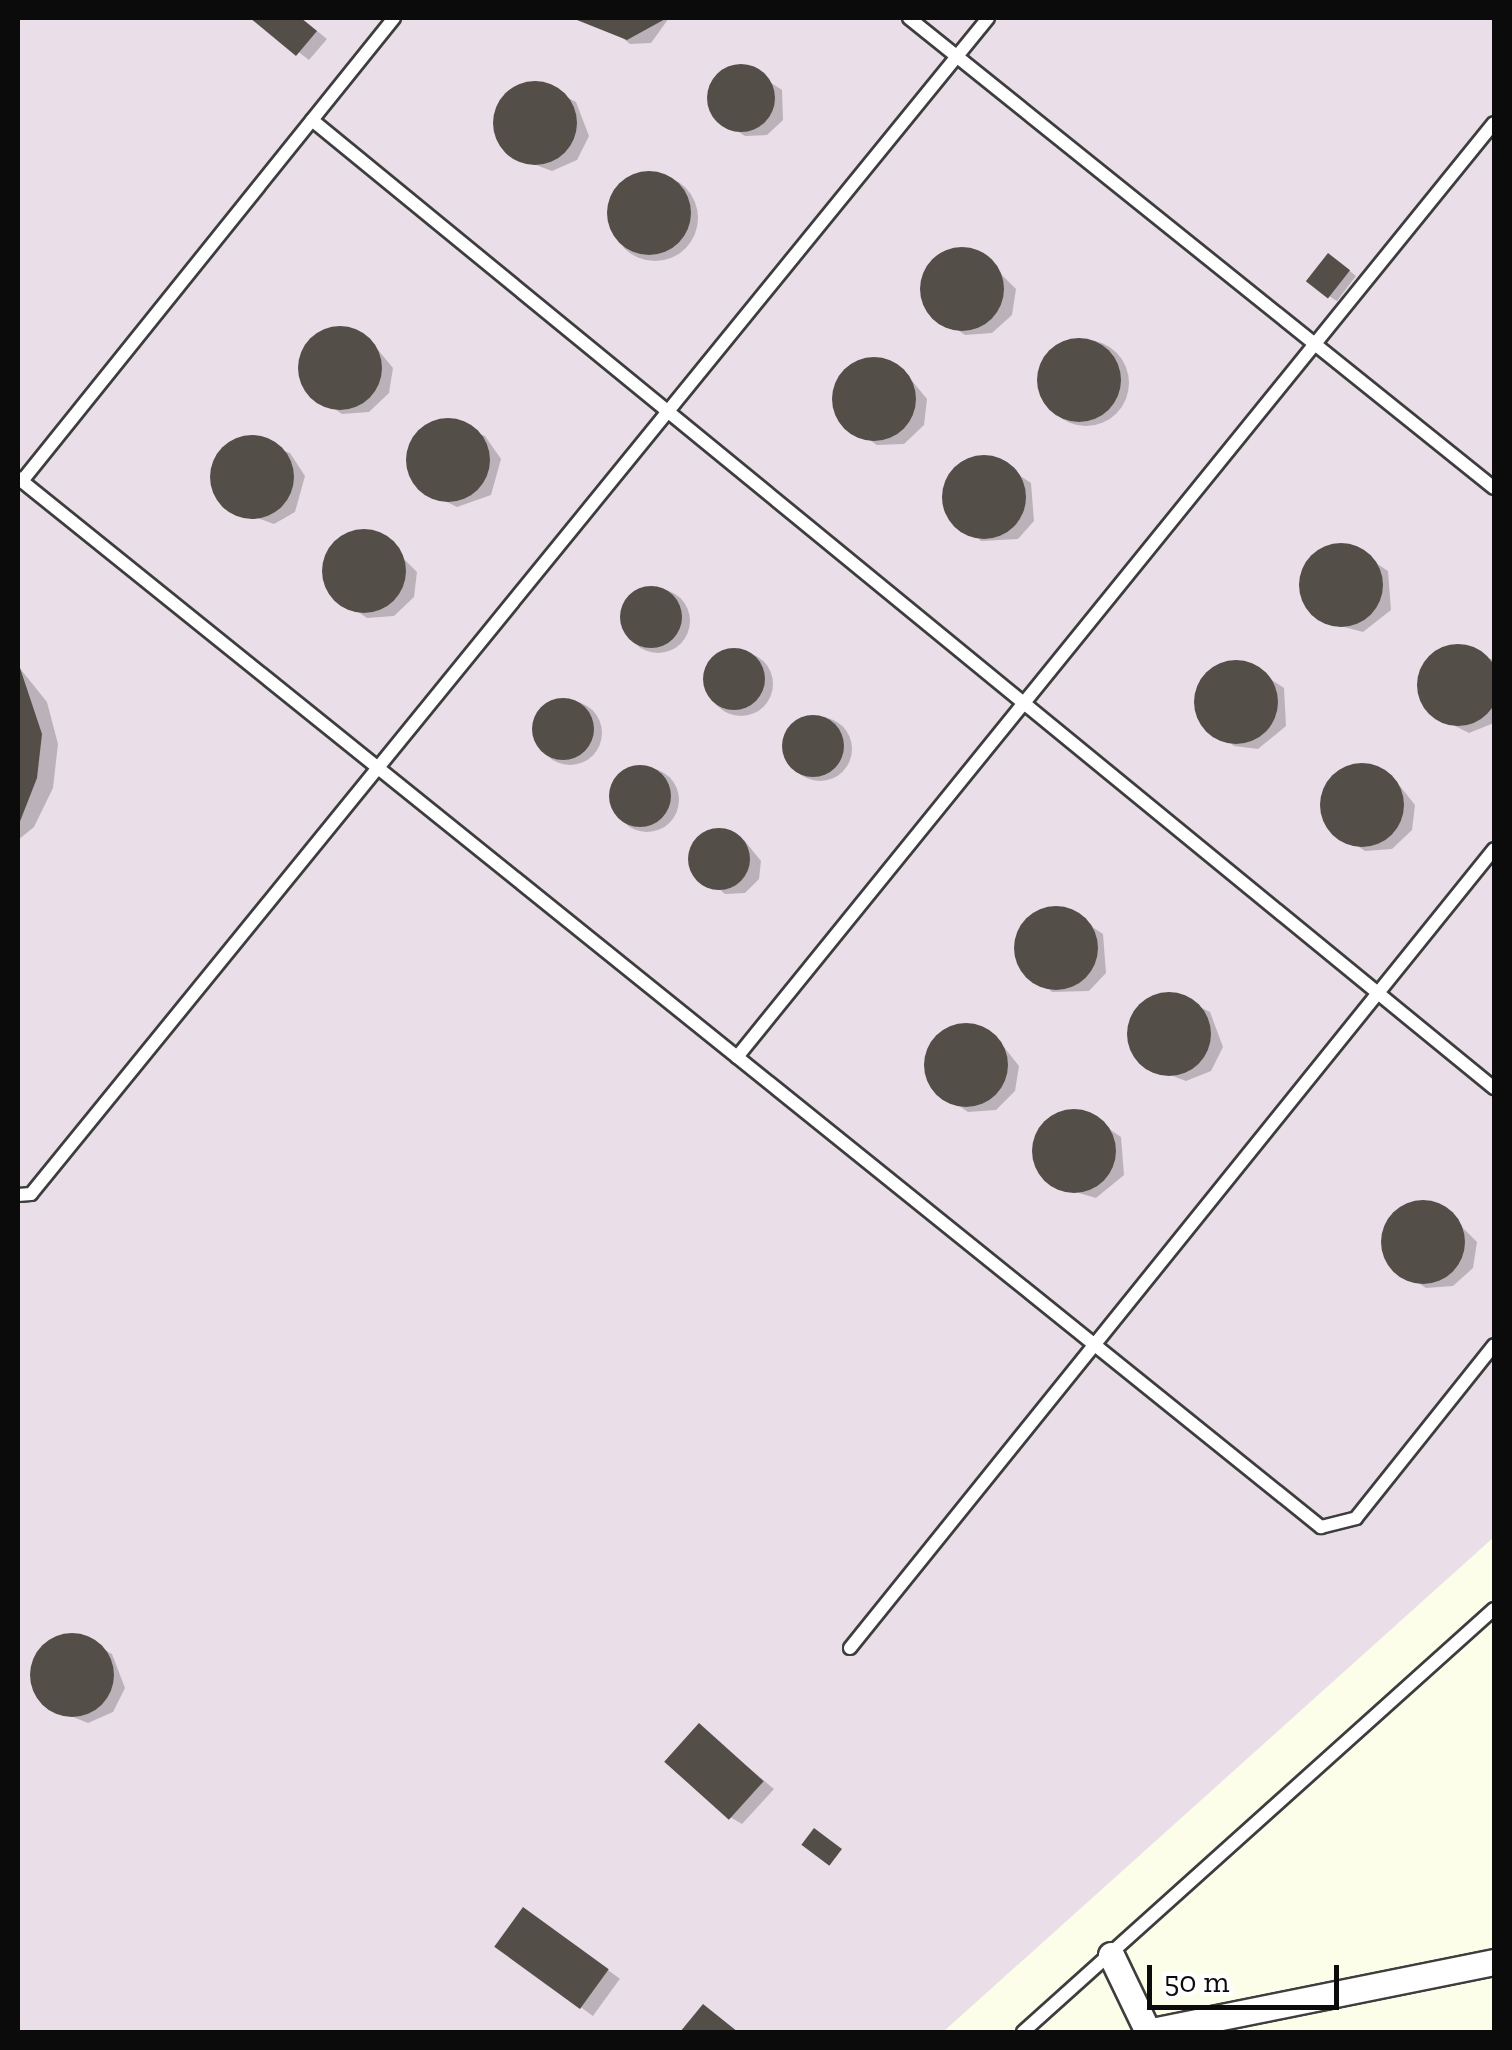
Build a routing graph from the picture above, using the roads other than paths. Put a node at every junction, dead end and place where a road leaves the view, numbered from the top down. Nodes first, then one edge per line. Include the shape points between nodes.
1 (394, 18) edge
2 (909, 18) edge
3 (988, 18) edge
4 (956, 56) junction
5 (312, 120) junction
6 (1494, 123) edge
7 (1315, 344) junction
8 (668, 411) junction
9 (20, 479) edge
10 (1494, 488) edge
11 (1024, 703) junction
12 (378, 768) junction
13 (1494, 849) edge
14 (1378, 993) junction
15 (737, 1057) junction
16 (1494, 1088) edge
17 (18, 1195) edge
18 (1095, 1345) junction
19 (1494, 1345) edge
20 (1494, 1609) edge
21 (850, 1648) dead end
22 (1110, 1956) junction
23 (1494, 1962) edge
24 (1023, 2032) edge
25 (1147, 2032) edge

1 - 5 lane
2 - 4 lane
3 - 4 lane
4 - 7 lane
4 - 8 lane
5 - 8 lane
5 - 9 lane
6 - 7 lane
7 - 10 lane
7 - 11 lane
8 - 11 lane
8 - 12 lane
9 - 12 lane
11 - 14 lane
11 - 15 lane
12 - 15 lane
12 - 17 lane via 31,1194
13 - 14 lane
14 - 16 lane
14 - 18 lane
15 - 18 lane
18 - 19 lane via 1321,1527 1356,1518
18 - 21 lane
20 - 22 lane
22 - 24 lane
22 - 25 street
23 - 25 street

